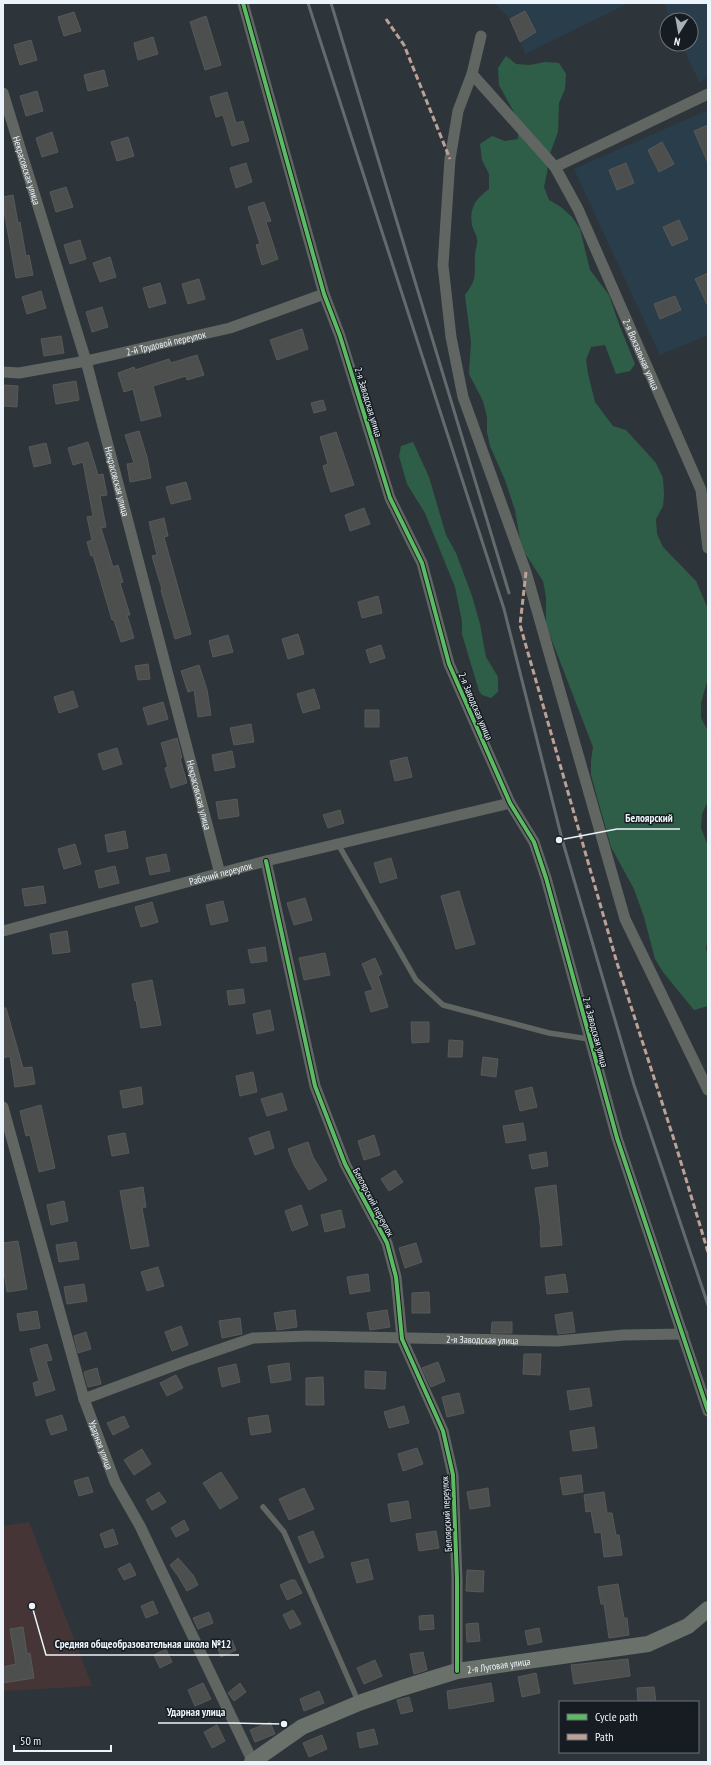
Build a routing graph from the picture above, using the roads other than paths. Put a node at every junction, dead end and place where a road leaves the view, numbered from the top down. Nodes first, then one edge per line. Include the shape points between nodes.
1 (243, 3) edge
2 (481, 36) dead end
3 (472, 74) junction
4 (3, 93) edge
5 (708, 94) edge
6 (555, 167) junction
7 (324, 294) junction
8 (86, 361) junction
9 (3, 372) edge
10 (704, 489) edge
11 (708, 548) edge
12 (510, 804) junction
13 (338, 843) junction
14 (266, 861) junction
15 (220, 874) junction
16 (3, 931) edge
17 (589, 1039) junction
18 (708, 1090) edge
19 (3, 1107) edge
20 (682, 1334) junction
21 (402, 1339) junction
22 (84, 1399) junction
23 (708, 1411) edge
24 (263, 1507) dead end
25 (708, 1610) edge
26 (457, 1671) junction
27 (359, 1703) junction
28 (252, 1762) edge

1 - 7 street, 2-я Заводская улица
2 - 3 street
3 - 6 street, 2-я Вокзальная улица
3 - 18 street via 458,111 450,159 443,265 451,337 463,397 526,572 625,918
4 - 8 street, Некрасовская улица
5 - 6 street
6 - 10 street, 2-я Вокзальная улица via 578,209
7 - 8 street, 2-й Трудовой переулок via 230,328
7 - 12 street, 2-я Заводская улица via 340,336 390,498 422,563 449,664
8 - 9 street, 2-й Трудовой переулок via 19,373
8 - 15 street, Некрасовская улица
10 - 11 street, 2-я Вокзальная улица
12 - 13 street, Рабочий переулок
12 - 17 street, 2-я Заводская улица via 534,842
13 - 14 street, Рабочий переулок
13 - 17 lane via 416,980 443,1005 549,1033
14 - 15 street, Рабочий переулок
14 - 21 street, Белоярский переулок via 315,1086 345,1164 387,1243 396,1278
15 - 16 street, Рабочий переулок
17 - 20 street, 2-я Заводская улица via 617,1138
19 - 22 street, Ударная улица
20 - 21 street, 2-я Заводская улица via 624,1335 557,1341
20 - 23 street, 2-я Заводская улица
21 - 22 street via 308,1336 253,1338
21 - 26 street, Белоярский переулок via 443,1431 453,1475
22 - 28 street, Ударная улица via 115,1482 140,1526
24 - 27 lane via 284,1532
25 - 26 street, 2-я Луговая улица via 688,1626 648,1644
26 - 27 street, 2-я Луговая улица
27 - 28 street, 2-я Луговая улица via 302,1727

